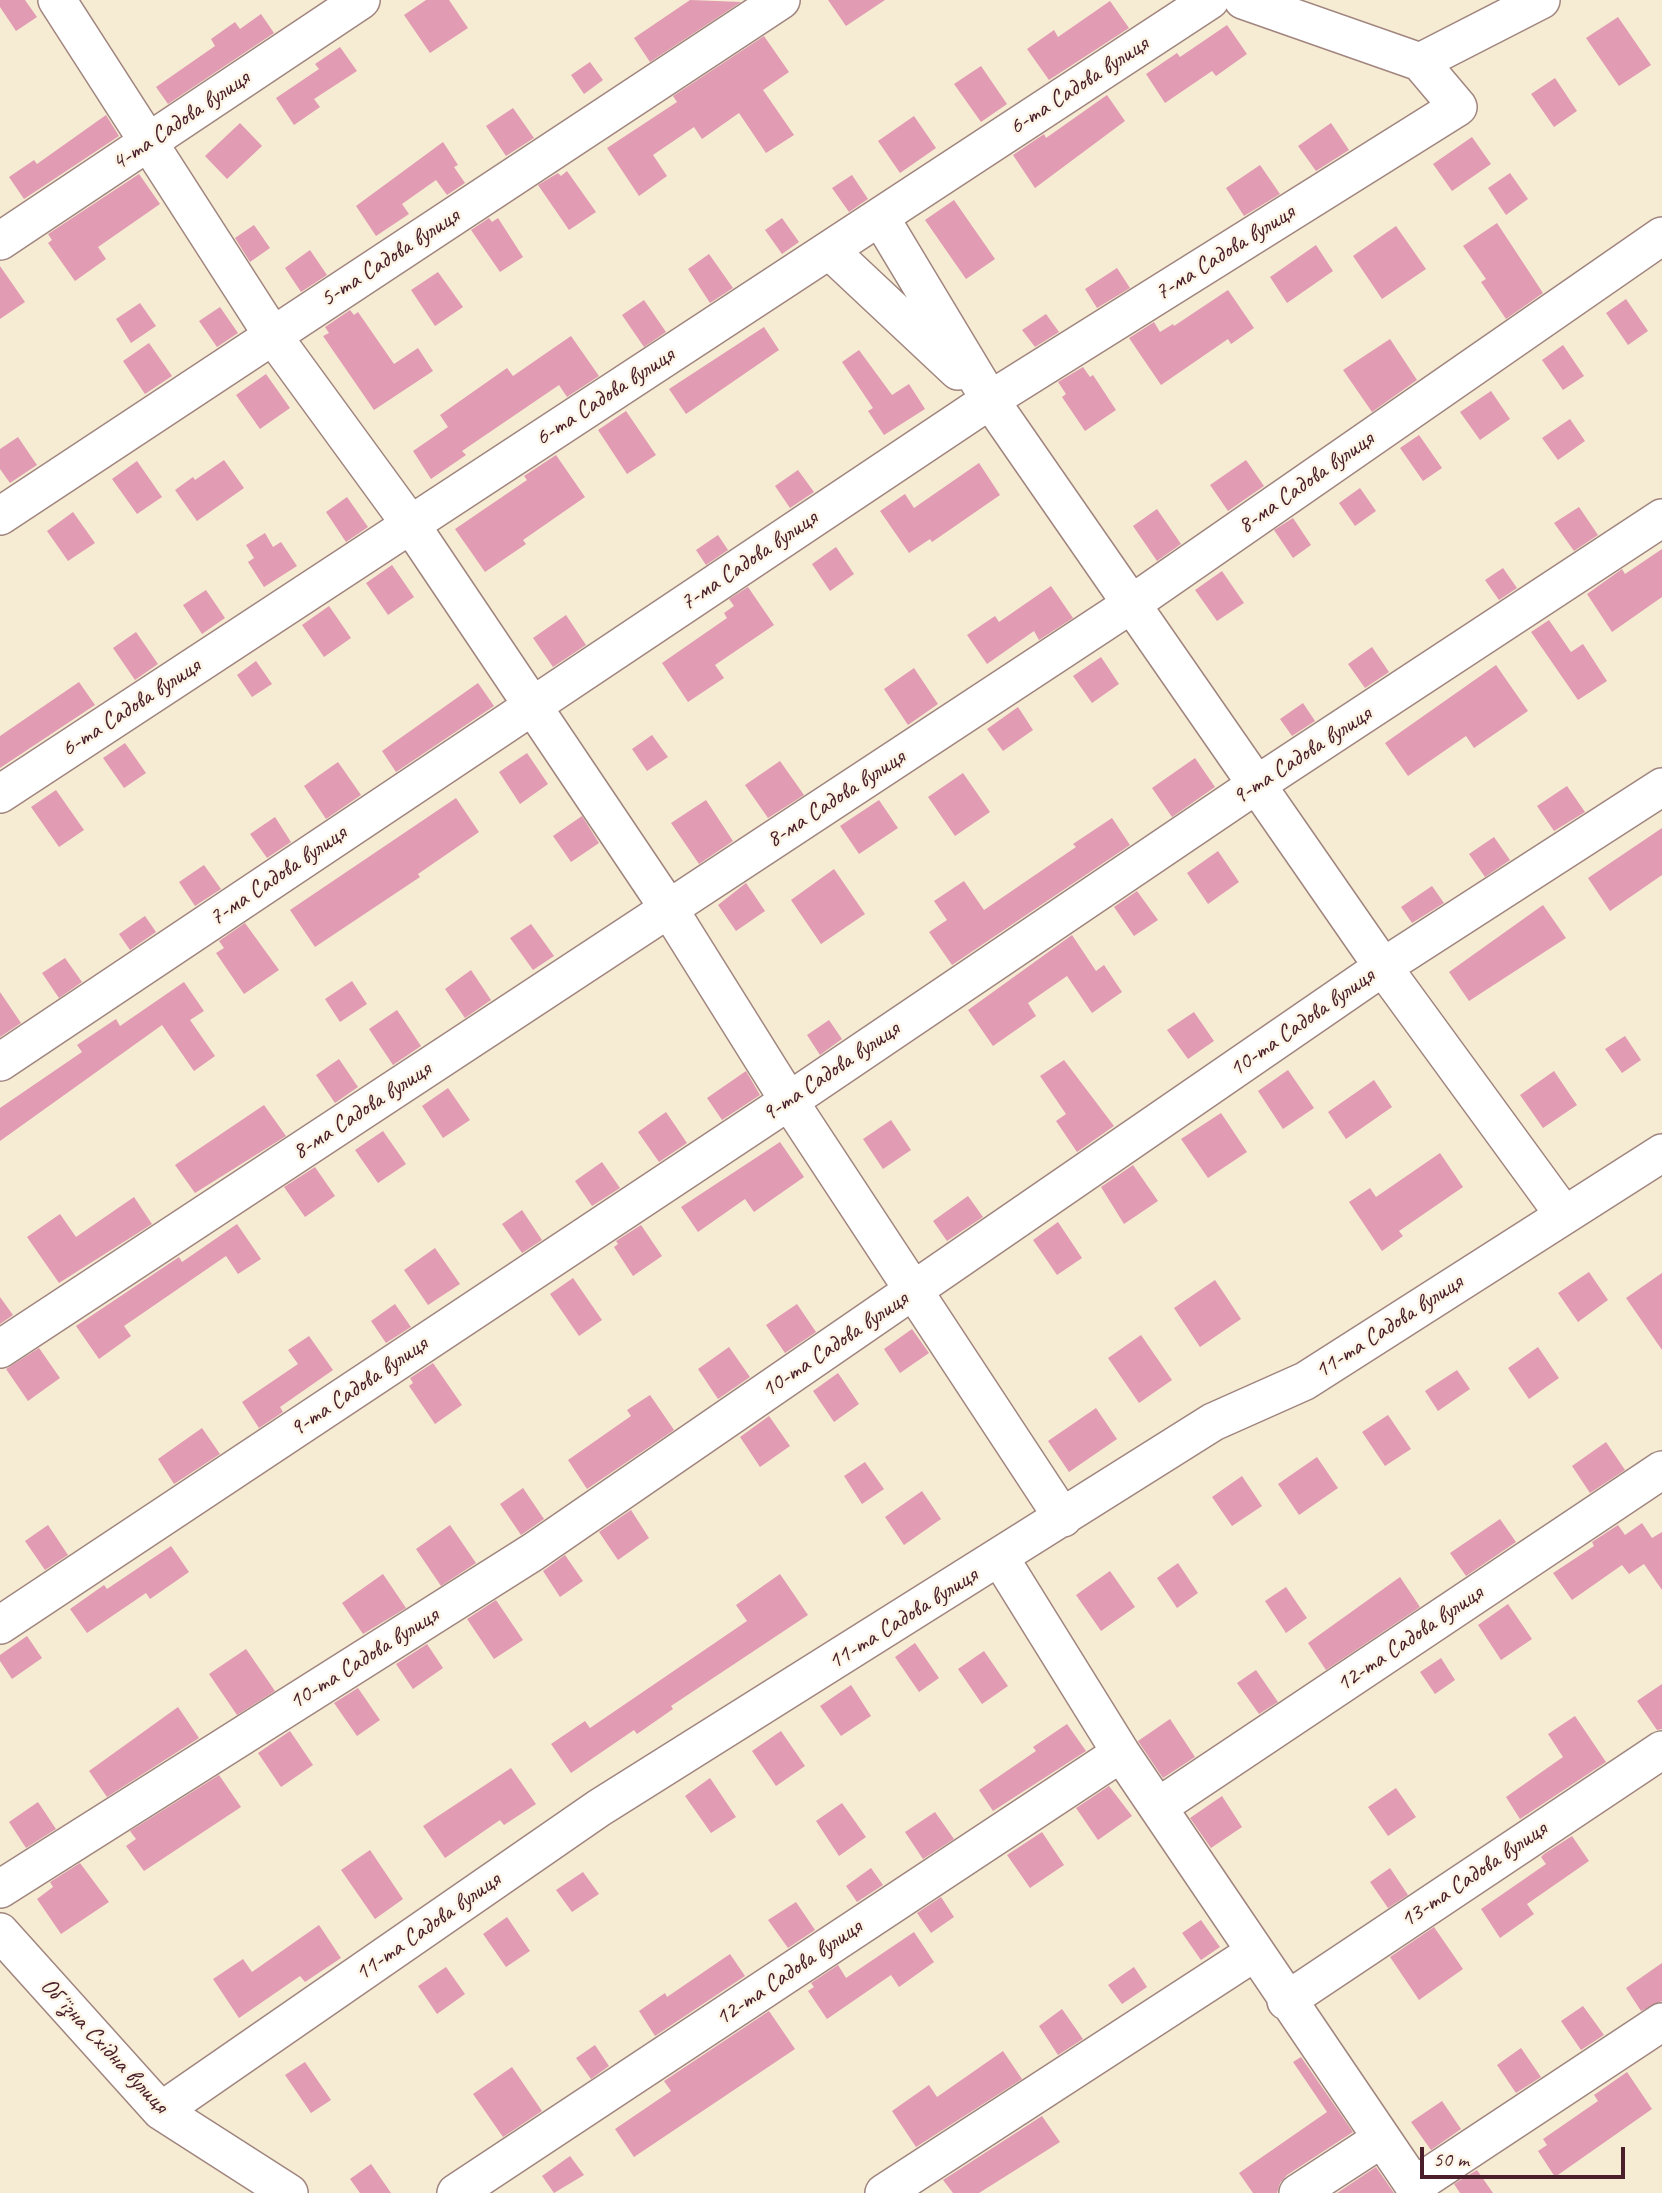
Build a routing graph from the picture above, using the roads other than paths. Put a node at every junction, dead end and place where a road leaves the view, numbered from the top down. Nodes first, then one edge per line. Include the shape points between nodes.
1 (57, 0) edge
2 (361, 0) edge
3 (781, 0) edge
4 (1210, 0) edge
5 (1243, 0) edge
6 (1541, 0) edge
7 (1420, 62) junction
8 (148, 144) junction
9 (880, 217) junction
10 (1662, 236) edge
11 (0, 241) edge
12 (828, 250) junction
13 (273, 336) junction
14 (990, 400) junction
15 (0, 516) edge
16 (1662, 519) edge
17 (411, 524) junction
18 (1130, 605) junction
19 (533, 705) junction
20 (1256, 785) junction
21 (1662, 787) edge
22 (0, 794) edge
23 (669, 909) junction
24 (1383, 967) junction
25 (0, 1062) edge
26 (789, 1101) junction
27 (1662, 1153) edge
28 (1564, 1215) junction
29 (916, 1290) junction
30 (0, 1349) edge
31 (1662, 1470) edge
32 (1063, 1518) junction
33 (1000, 1558) junction
34 (0, 1625) edge
35 (1662, 1750) edge
36 (1121, 1753) junction
37 (1158, 1807) junction
38 (0, 1889) edge
39 (0, 1933) edge
40 (1255, 1952) junction
41 (1286, 2001) junction
42 (1662, 2022) edge
43 (161, 2111) junction
44 (1381, 2139) junction
45 (1416, 2189) edge
46 (289, 2193) edge
47 (456, 2193) edge
48 (884, 2193) edge
49 (1298, 2193) edge

1 - 8 street
2 - 8 street, 4-та Садова вулиця
3 - 13 street, 5-та Садова вулиця
4 - 9 street, 6-та Садова вулиця
5 - 7 street
6 - 7 street
7 - 14 street, 7-ма Садова вулиця via 1458,107
8 - 11 street, 4-та Садова вулиця
8 - 13 street
9 - 12 street, 6-та Садова вулиця
9 - 14 street
10 - 18 street, 8-ма Садова вулиця
12 - 14 street
12 - 17 street, 6-та Садова вулиця
13 - 15 street, 5-та Садова вулиця
13 - 17 street
14 - 18 street
14 - 19 street, 7-ма Садова вулиця
16 - 20 street, 9-та Садова вулиця
17 - 19 street
17 - 22 street, 6-та Садова вулиця
18 - 20 street
18 - 23 street, 8-ма Садова вулиця
19 - 23 street
19 - 25 street, 7-ма Садова вулиця
20 - 24 street
20 - 26 street, 9-та Садова вулиця
21 - 24 street, 10-та Садова вулиця
23 - 26 street
23 - 30 street, 8-ма Садова вулиця
24 - 28 street
24 - 29 street, 10-та Садова вулиця
26 - 29 street
26 - 34 street, 9-та Садова вулиця
27 - 28 street, 11-та Садова вулиця
28 - 32 street, 11-та Садова вулиця via 1305,1381 1213,1422
29 - 32 street
29 - 38 street, 10-та Садова вулиця via 533,1552
31 - 37 street, 12-та Садова вулиця
32 - 33 street, 11-та Садова вулиця
33 - 36 street
33 - 43 street, 11-та Садова вулиця via 599,1808
35 - 41 street, 13-та Садова вулиця
36 - 37 street
36 - 47 street, 12-та Садова вулиця
37 - 40 street
39 - 43 street, Обʼїзна Східна вулиця
40 - 41 street
40 - 48 street
41 - 44 street
42 - 45 street
43 - 46 street, Обʼїзна Східна вулиця
44 - 45 street
44 - 49 street

